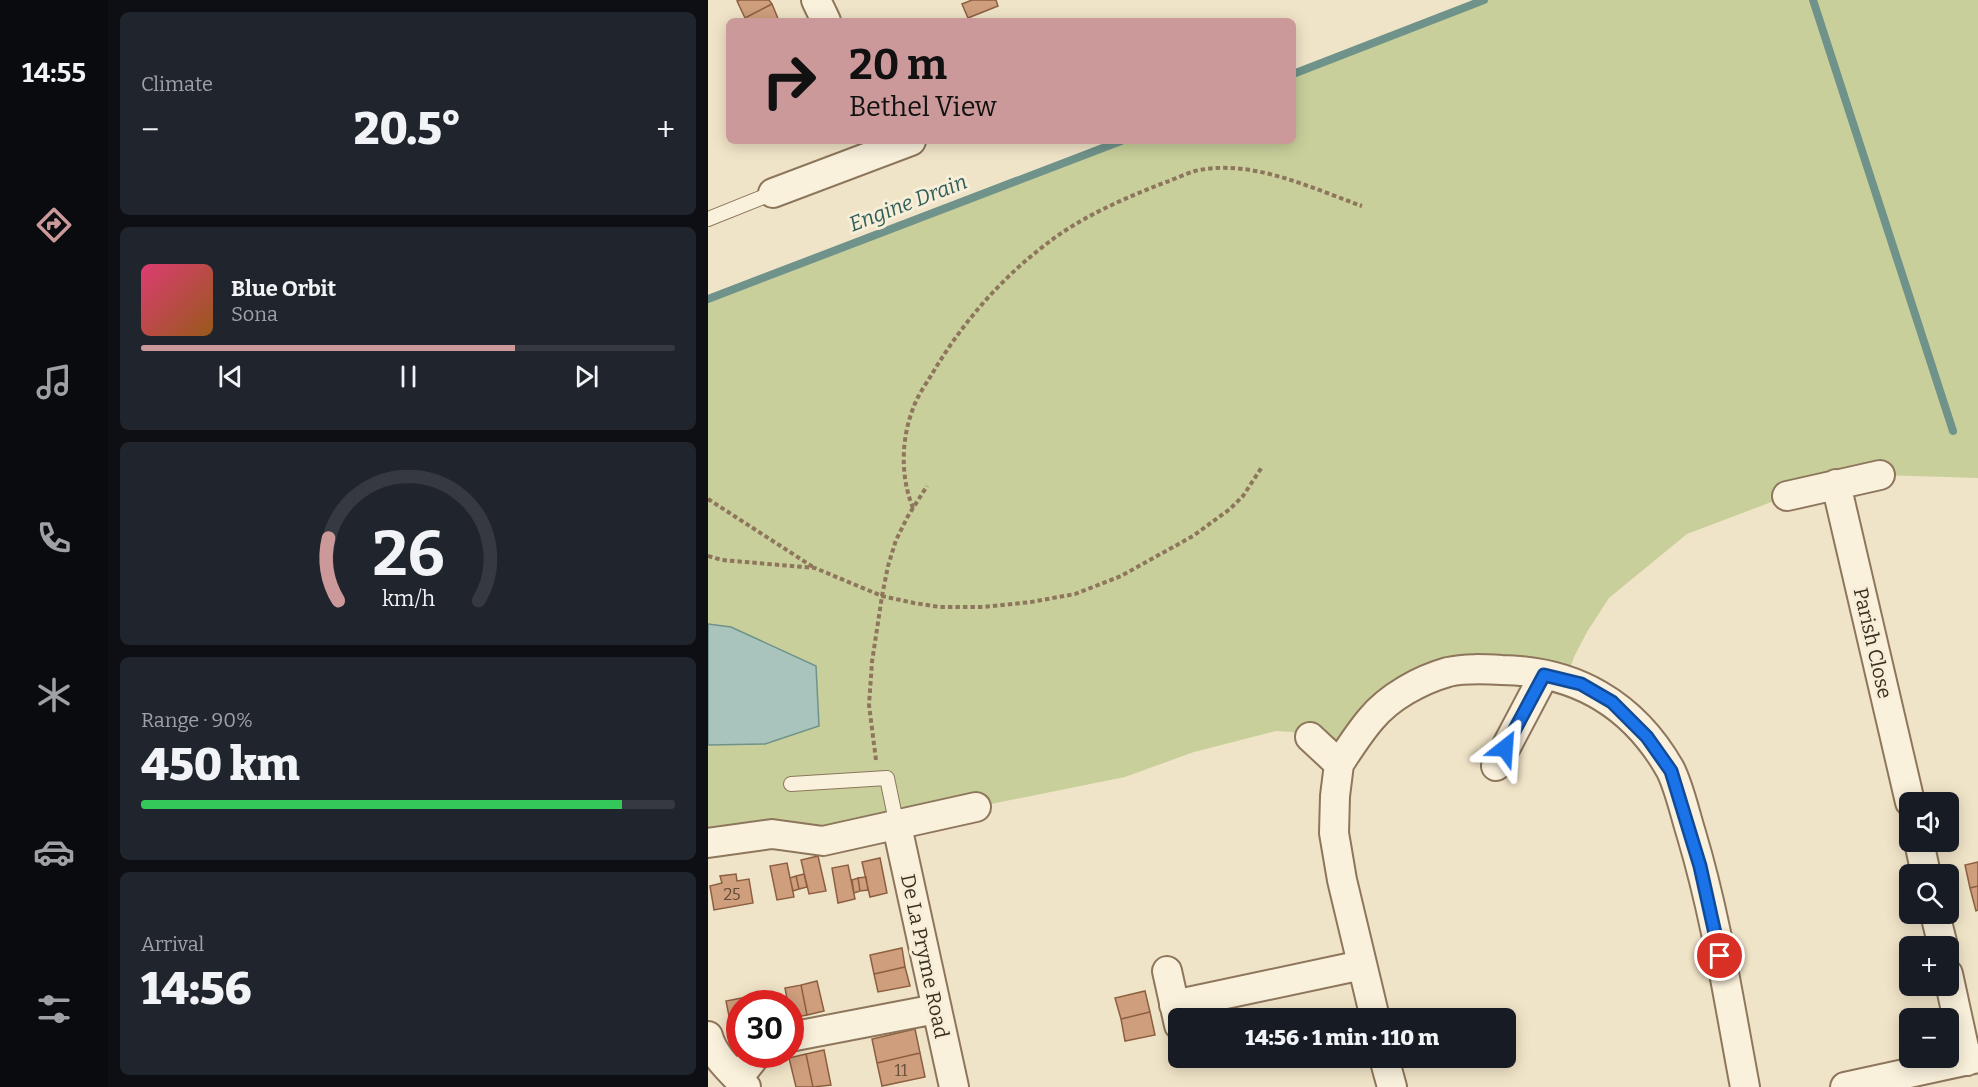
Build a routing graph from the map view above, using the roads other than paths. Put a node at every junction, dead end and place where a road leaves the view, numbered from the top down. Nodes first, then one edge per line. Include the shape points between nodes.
1 (816, 0) edge
2 (825, 18) edge
3 (894, 144) edge
4 (876, 147) edge
5 (773, 193) joint
6 (708, 219) edge
7 (1880, 475) dead end
8 (1836, 484) junction
9 (1787, 496) dead end
10 (1544, 675) junction
11 (1310, 737) dead end
12 (1339, 764) junction
13 (1496, 766) dead end
14 (791, 784) dead end
15 (1908, 792) edge
16 (976, 807) dead end
17 (897, 826) junction
18 (708, 843) edge
19 (1362, 965) junction
20 (1167, 971) dead end
21 (1954, 996) edge
22 (1175, 1008) edge
23 (1203, 1008) edge
24 (1373, 1008) edge
25 (936, 1009) junction
26 (804, 1034) edge
27 (708, 1036) edge
28 (1972, 1059) edge
29 (750, 1068) edge
30 (1387, 1068) edge
31 (742, 1082) edge
32 (1858, 1086) edge
33 (954, 1087) edge
34 (1392, 1087) edge
35 (1746, 1087) edge

1 - 2 street
3 - 4 street
4 - 5 street
5 - 6 lane
7 - 8 street
8 - 9 street
8 - 15 street, Parish Close
10 - 12 street via 1473,669 1448,672 1424,682 1395,697 1371,719
10 - 13 street
10 - 35 street via 1581,684 1612,702 1647,737 1671,771 1703,875
11 - 12 street
12 - 19 street via 1334,833
14 - 17 lane via 887,778
16 - 17 street
17 - 18 street via 823,840 772,834
17 - 25 street, De La Pryme Road
19 - 23 street
19 - 24 street
20 - 22 street
21 - 28 street
25 - 26 street
25 - 33 street, De La Pryme Road
27 - 31 street via 716,1054
28 - 32 street
29 - 31 street
30 - 34 street

